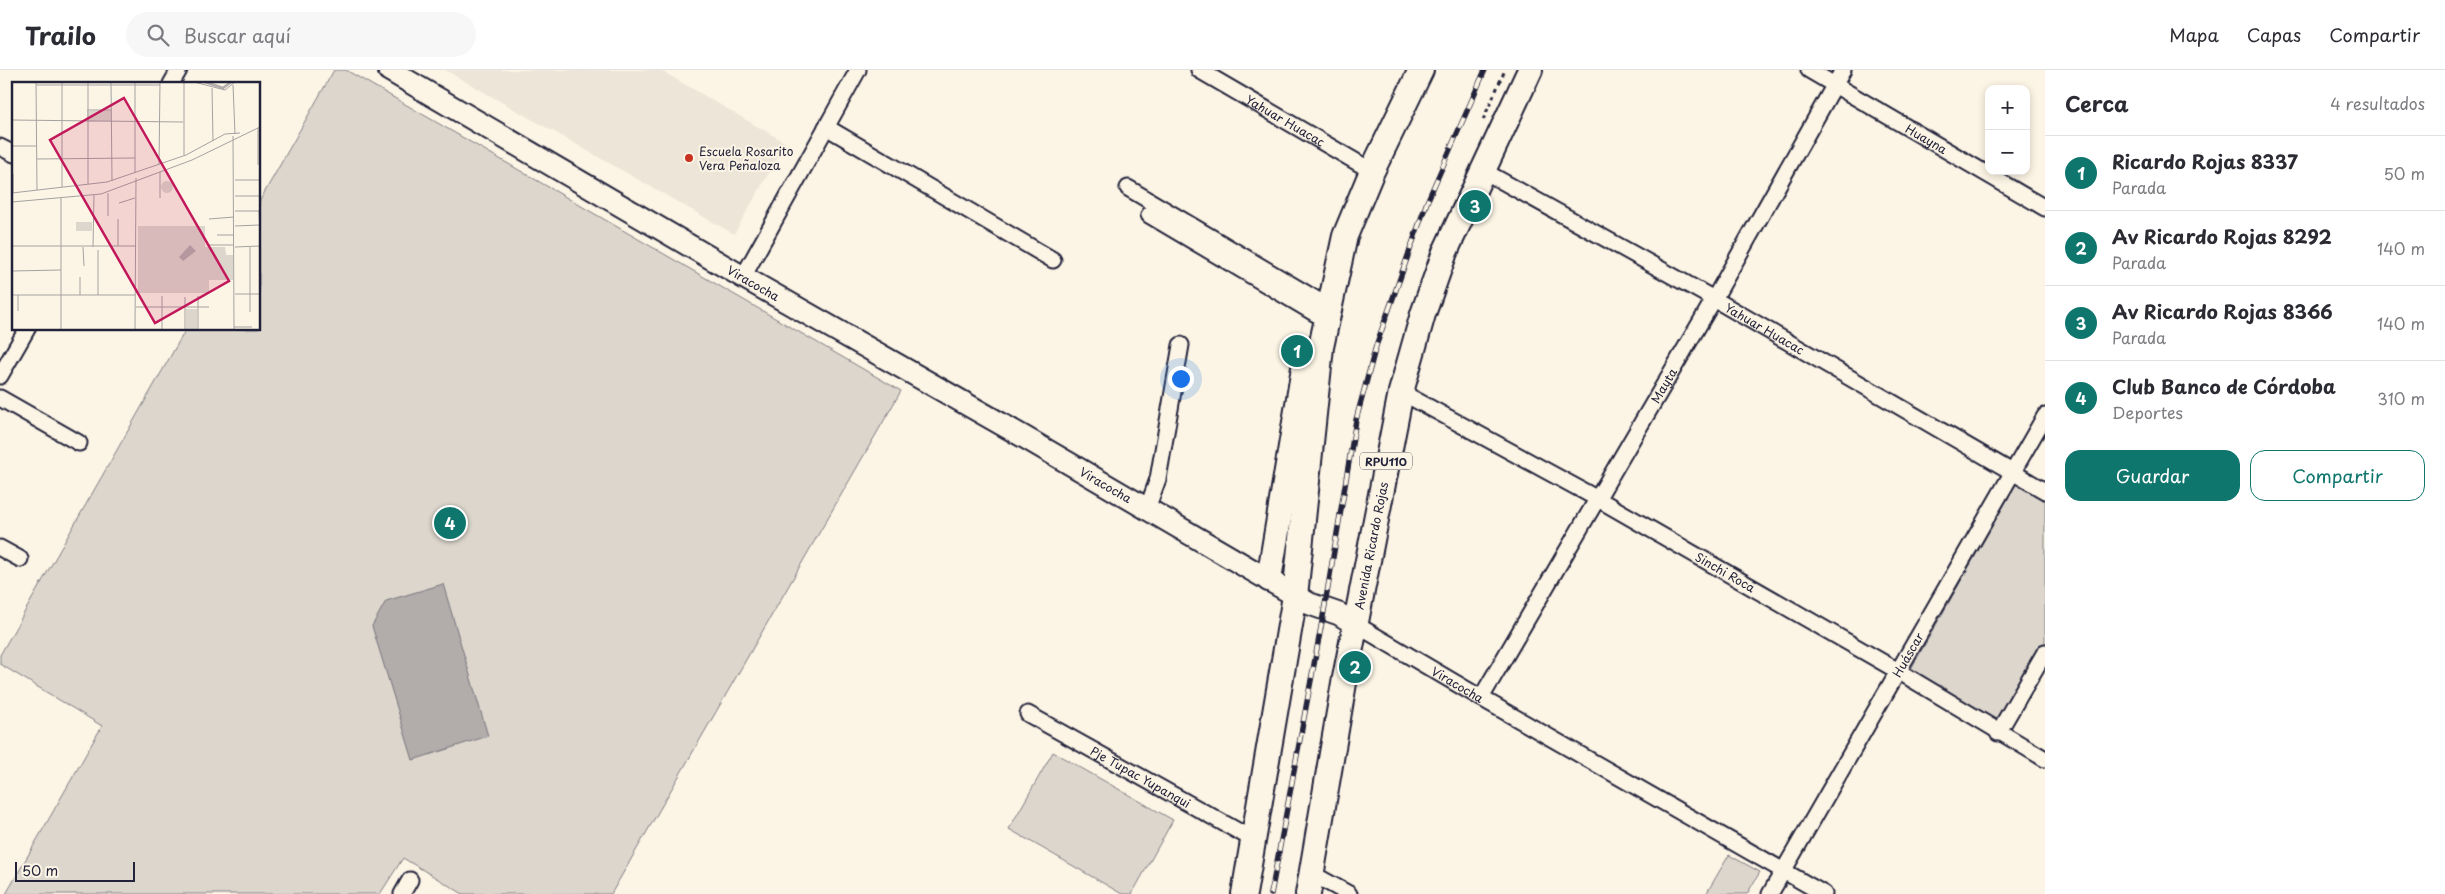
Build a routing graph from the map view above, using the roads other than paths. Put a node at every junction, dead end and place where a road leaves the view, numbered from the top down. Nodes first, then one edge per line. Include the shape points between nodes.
1 (179, 70) edge
2 (389, 70) edge
3 (858, 70) edge
4 (1199, 70) edge
5 (1421, 70) edge
6 (1530, 70) edge
7 (1809, 70) edge
8 (1844, 70) edge
9 (171, 82) edge
10 (1835, 85) junction
11 (826, 127) junction
12 (0, 146) edge
13 (12, 153) edge
14 (1482, 170) junction
15 (1372, 171) junction
16 (1128, 188) dead end
17 (2045, 208) edge
18 (1149, 215) dead end
19 (1345, 236) junction
20 (1053, 260) dead end
21 (743, 277) junction
22 (1714, 299) junction
23 (1317, 308) junction
24 (26, 330) edge
25 (1181, 345) dead end
26 (0, 376) edge
27 (1401, 392) junction
28 (0, 398) edge
29 (2045, 416) edge
30 (79, 443) dead end
31 (2013, 472) junction
32 (2045, 491) edge
33 (1598, 499) junction
34 (1147, 509) junction
35 (0, 548) edge
36 (20, 559) dead end
37 (1269, 579) junction
38 (1295, 596) junction
39 (1355, 624) junction
40 (2045, 652) edge
41 (1898, 671) junction
42 (1481, 698) junction
43 (1028, 714) dead end
44 (1998, 733) junction
45 (2045, 759) edge
46 (1254, 840) junction
47 (1784, 871) junction
48 (410, 880) dead end
49 (1310, 883) edge
50 (402, 894) edge
51 (1244, 894) edge
52 (1349, 894) edge
53 (1770, 894) edge
54 (1824, 894) edge

1 - 9 street
2 - 21 main road, Viracocha
3 - 11 street
4 - 15 street, Yahuar Huacac
5 - 15 main road
6 - 14 main road, Avenida Ricardo Rojas / RPU110
7 - 10 street, Huayna
8 - 10 street, Mayta
10 - 17 street, Huayna
10 - 22 street, Mayta
11 - 20 street
11 - 21 street
12 - 13 street
14 - 22 street, Yahuar Huacac
14 - 27 main road, Avenida Ricardo Rojas / RPU110 via 1432,286
15 - 19 main road
16 - 23 street
18 - 23 street
19 - 23 main road
19 - 38 main road via 1321,347
21 - 34 main road, Viracocha
22 - 31 street, Yahuar Huacac
22 - 33 street, Mayta
23 - 37 main road
24 - 26 street
25 - 34 street via 1158,479
27 - 33 street, Sinchi Roca
27 - 39 main road, Avenida Ricardo Rojas / RPU110
28 - 30 street
29 - 31 street, Huáscar
31 - 32 street, Yahuar Huacac
31 - 41 street, Huáscar
33 - 41 street, Sinchi Roca
33 - 42 street, Mayta
34 - 37 main road, Viracocha
35 - 36 street
37 - 38 main road, Viracocha
38 - 39 main road, Viracocha
38 - 46 main road
39 - 42 street, Viracocha
39 - 49 main road, Avenida Ricardo Rojas / RPU110
40 - 44 street
41 - 44 street, Sinchi Roca
41 - 47 street, Huáscar
42 - 47 street, Viracocha
43 - 46 street, Pje Tupac Yupanqui
44 - 45 street, Sinchi Roca
46 - 51 main road
47 - 53 street, Huáscar
47 - 54 street, Viracocha
48 - 50 street
49 - 52 street

